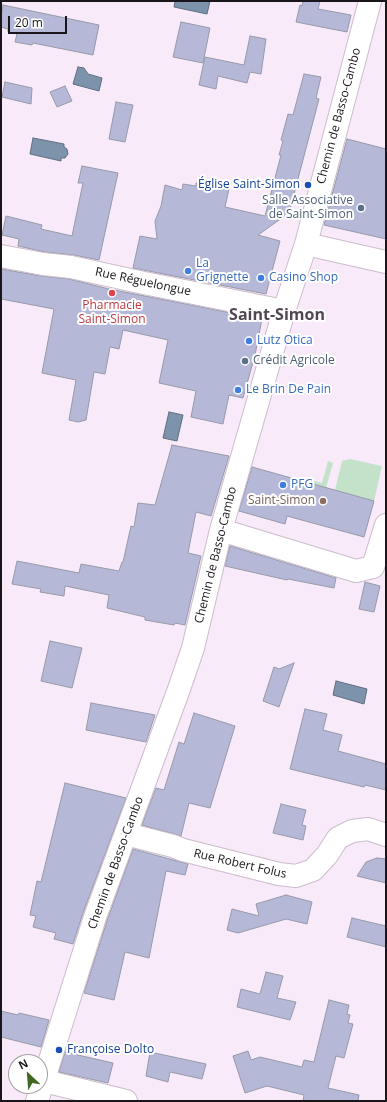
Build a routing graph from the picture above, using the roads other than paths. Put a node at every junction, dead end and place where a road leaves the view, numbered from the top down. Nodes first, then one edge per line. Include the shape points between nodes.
1 (370, 1) edge
2 (306, 244) junction
3 (1, 256) edge
4 (386, 262) edge
5 (284, 311) junction
6 (386, 525) edge
7 (221, 530) junction
8 (126, 834) junction
9 (386, 835) edge
10 (48, 1068) edge
11 (48, 1082) edge
12 (126, 1101) edge

1 - 2 street, Chemin de Basso-Cambo
2 - 4 street
2 - 5 street, Chemin de Basso-Cambo
3 - 5 street, Rue Réguelongue via 71,267
5 - 7 street, Chemin de Basso-Cambo
6 - 7 street via 373,567 356,571
7 - 8 street, Chemin de Basso-Cambo via 193,648
8 - 9 street, Rue Robert Folus via 227,862 296,876 313,870 338,838 352,831 368,828
8 - 10 street, Chemin de Basso-Cambo via 95,917
11 - 12 street

